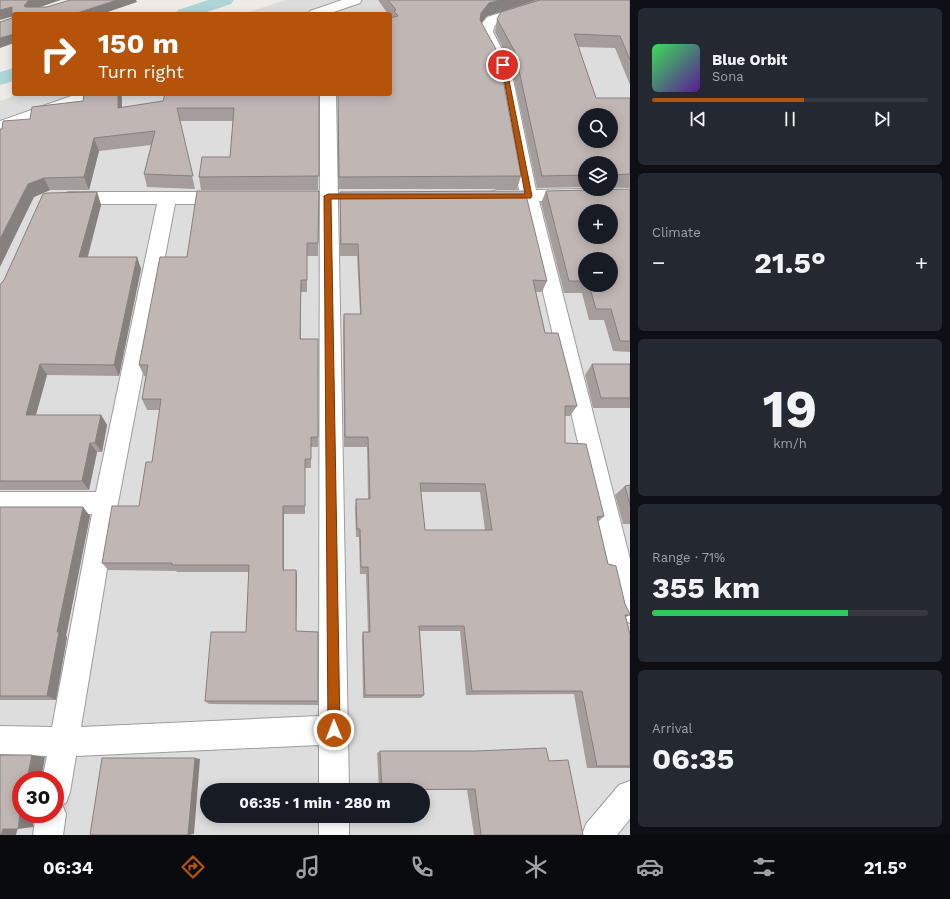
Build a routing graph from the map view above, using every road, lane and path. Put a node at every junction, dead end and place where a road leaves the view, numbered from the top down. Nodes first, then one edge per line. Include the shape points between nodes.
1 (355, 0) edge
2 (556, 0) edge
3 (324, 12) edge
4 (86, 96) edge
5 (328, 96) edge
6 (0, 127) edge
7 (630, 194) edge
8 (482, 196) edge
9 (529, 196) junction
10 (50, 198) edge
11 (167, 198) junction
12 (244, 198) edge
13 (0, 503) edge
14 (106, 503) junction
15 (630, 610) edge
16 (334, 730) junction
17 (0, 740) edge
18 (64, 742) junction
19 (59, 771) edge
20 (334, 783) edge
21 (630, 796) edge
22 (50, 823) edge
23 (334, 823) edge
24 (48, 835) edge
25 (334, 835) edge
26 (597, 835) edge

1 - 3 street
2 - 9 street via 492,20 486,32 503,65
4 - 6 street
5 - 16 street
7 - 9 street
8 - 9 street
9 - 15 street
10 - 11 street
11 - 12 street
11 - 14 street
13 - 14 street
14 - 18 street
16 - 18 street
16 - 20 street
17 - 18 street
18 - 19 street
21 - 26 street
22 - 24 street
23 - 25 street

